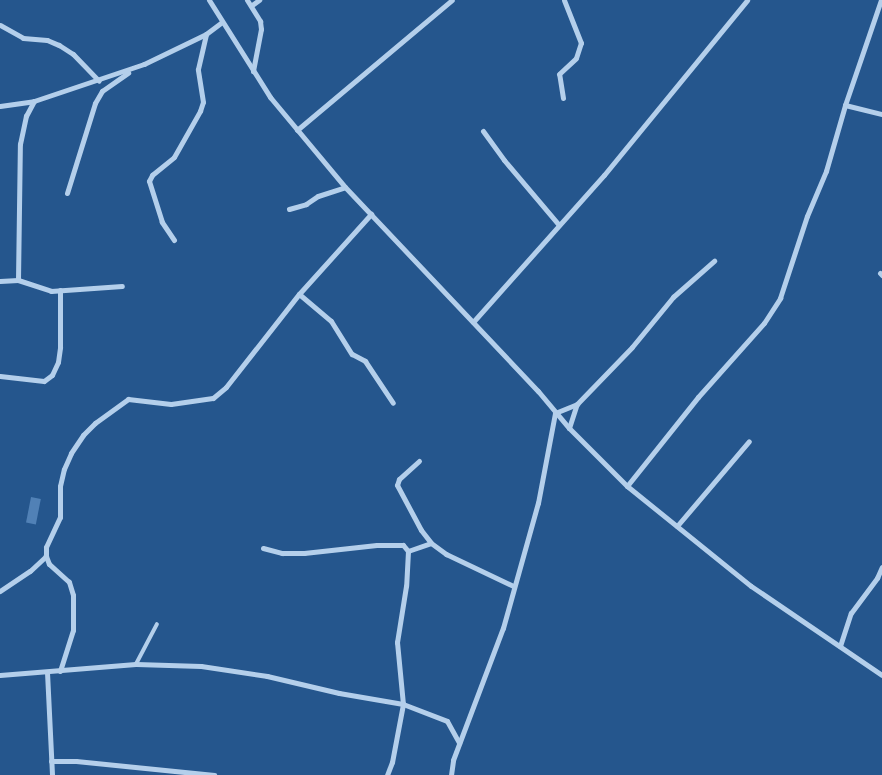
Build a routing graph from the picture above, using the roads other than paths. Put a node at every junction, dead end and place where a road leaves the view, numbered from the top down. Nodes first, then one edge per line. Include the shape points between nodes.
1 (209, 0) edge
2 (247, 0) edge
3 (259, 0) edge
4 (452, 0) edge
5 (564, 0) edge
6 (747, 0) edge
7 (881, 0) edge
8 (252, 5) junction
9 (222, 22) junction
10 (0, 25) edge
11 (206, 34) junction
12 (134, 69) junction
13 (252, 72) junction
14 (99, 81) junction
15 (563, 98) dead end
16 (34, 101) junction
17 (845, 104) junction
18 (0, 106) edge
19 (882, 114) edge
20 (297, 130) junction
21 (483, 131) dead end
22 (345, 187) junction
23 (66, 193) dead end
24 (289, 209) dead end
25 (371, 214) junction
26 (559, 225) junction
27 (174, 240) dead end
28 (714, 261) dead end
29 (18, 280) junction
30 (0, 281) edge
31 (122, 286) dead end
32 (60, 290) junction
33 (299, 294) junction
34 (473, 322) junction
35 (0, 376) edge
36 (393, 403) dead end
37 (577, 404) junction
38 (555, 413) junction
39 (569, 428) junction
40 (748, 441) dead end
41 (419, 461) dead end
42 (627, 486) junction
43 (677, 526) junction
44 (431, 543) junction
45 (263, 548) dead end
46 (408, 551) junction
47 (46, 556) junction
48 (882, 568) edge
49 (513, 586) junction
50 (0, 591) edge
51 (157, 624) dead end
52 (840, 646) junction
53 (136, 664) junction
54 (60, 671) junction
55 (47, 672) junction
56 (882, 675) edge
57 (0, 676) edge
58 (403, 704) junction
59 (460, 743) junction
60 (51, 761) junction
61 (52, 775) edge
62 (214, 775) edge
63 (387, 775) edge
64 (451, 775) edge

1 - 9 street
2 - 8 street
3 - 8 street
4 - 20 street
5 - 15 street via 581,43 576,58 559,74
6 - 26 street
7 - 17 street
8 - 13 street via 261,29
9 - 11 street
9 - 13 street
10 - 14 street via 23,38 48,40 59,45
11 - 12 street
11 - 27 street via 198,69 200,111 174,158 152,175 149,182 162,222
12 - 14 street
12 - 23 street via 102,92 94,103
13 - 20 street
14 - 16 street
16 - 18 street
16 - 29 street via 26,116 20,144
17 - 19 street
17 - 42 street via 826,171 807,216 780,298 764,322 698,397
20 - 22 street
21 - 26 street
22 - 24 street
22 - 25 street
25 - 33 street
25 - 34 street
26 - 34 street
28 - 37 street via 673,298 632,347
29 - 30 street
29 - 32 street via 51,291
31 - 32 street
32 - 35 street via 60,347 52,375 44,380
33 - 36 street via 331,321 352,354 364,361
33 - 47 street via 226,387 213,398 171,404 128,399 83,435 64,469 60,486 60,517 46,547
34 - 38 street
37 - 38 street
37 - 39 street
38 - 39 street
38 - 49 street via 538,503
39 - 42 street
40 - 43 street
41 - 44 street via 399,478 397,485
42 - 43 street
43 - 52 street via 751,586
44 - 46 street
44 - 49 street
45 - 46 street via 289,553 403,545
46 - 58 street via 397,642
47 - 50 street via 30,572
47 - 54 street via 49,564 69,582 73,595 73,630
48 - 52 street via 851,613
49 - 59 street via 503,628
51 - 53 lane
52 - 56 street
53 - 54 street
53 - 58 street via 201,666
54 - 55 street
55 - 57 street
55 - 60 street
58 - 59 street via 447,721
58 - 63 street
59 - 64 street
60 - 61 street
60 - 62 street

